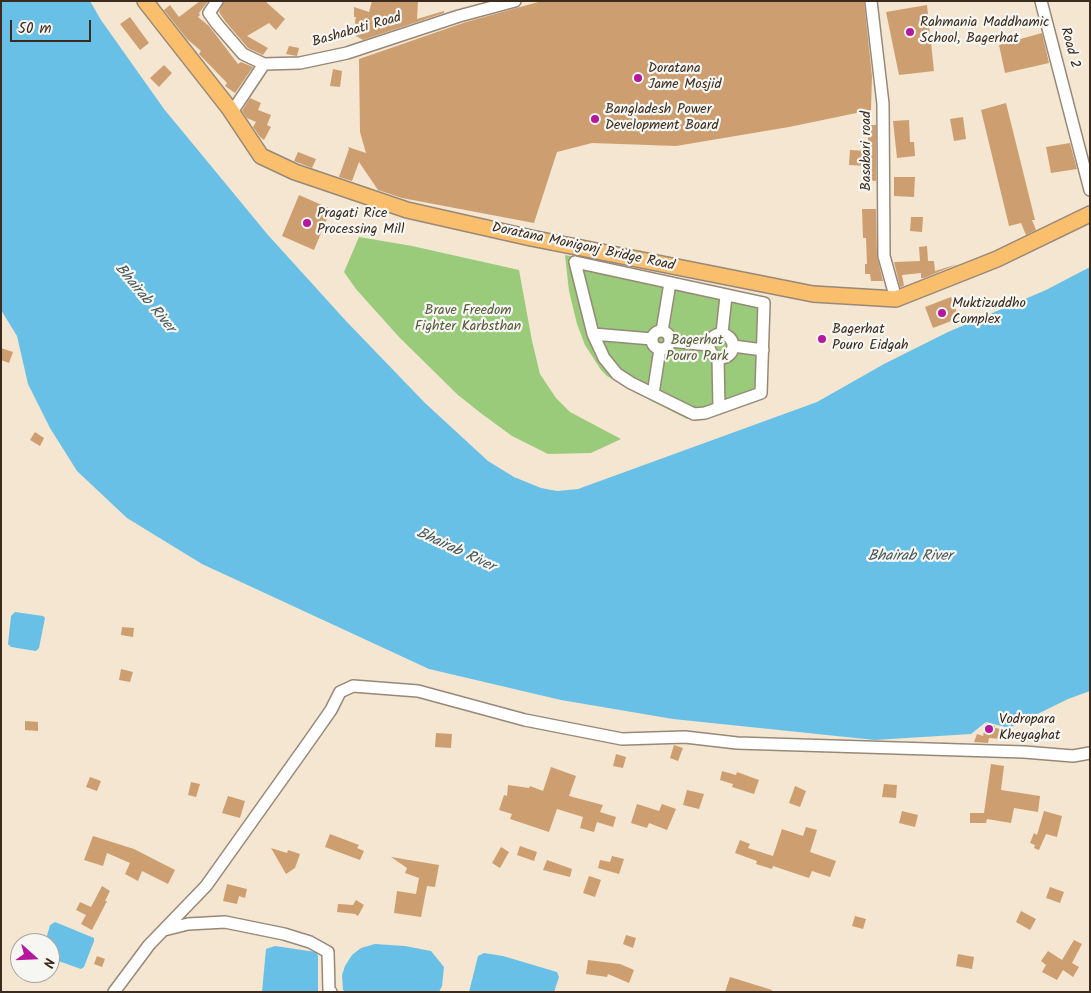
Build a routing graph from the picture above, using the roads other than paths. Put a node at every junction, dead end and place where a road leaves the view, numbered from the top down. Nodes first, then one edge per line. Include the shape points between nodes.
1 (145, 1) edge
2 (217, 1) edge
3 (515, 1) edge
4 (871, 1) edge
5 (1041, 1) edge
6 (264, 64) junction
7 (232, 112) junction
8 (1090, 190) edge
9 (1090, 214) edge
10 (670, 283) junction
11 (726, 296) junction
12 (896, 299) junction
13 (662, 331) junction
14 (722, 333) junction
15 (593, 334) junction
16 (652, 339) junction
17 (670, 341) junction
18 (708, 345) junction
19 (733, 346) junction
20 (660, 349) junction
21 (763, 350) junction
22 (718, 358) junction
23 (653, 394) junction
24 (719, 408) junction
25 (1090, 753) edge
26 (163, 930) junction
27 (114, 992) edge
28 (331, 992) edge

1 - 7 main road, Doratana Monigonj Bridge Road
2 - 6 street, Bashabati Road via 210,13 217,24 243,54
3 - 6 street, Bashabati Road via 347,53 300,63
4 - 12 street, Basabari road via 883,104 884,256
5 - 8 street, Road 2
6 - 7 street
7 - 12 main road, Doratana Monigonj Bridge Road via 261,156 295,172 407,210 813,294
9 - 12 main road, Doratana Monigonj Bridge Road via 997,259
10 - 11 street
10 - 13 street
10 - 15 street via 575,262
11 - 14 street
11 - 21 street via 764,303
13 - 16 street via 656,332
13 - 17 street via 669,334
14 - 18 street via 712,337
14 - 19 street via 731,338
15 - 16 street
15 - 23 street via 604,358 617,374
16 - 20 street via 654,346
17 - 18 street
17 - 20 street via 667,347
18 - 22 street
19 - 21 street
19 - 22 street via 730,354
20 - 23 street
21 - 24 street via 761,393
22 - 24 street
23 - 24 street via 694,414
25 - 26 street via 1073,756 1014,751 737,743 685,737 622,739 525,720 418,691 353,686 340,692 310,740 206,886
26 - 27 street
26 - 28 street via 188,924 225,922 310,942 328,952

